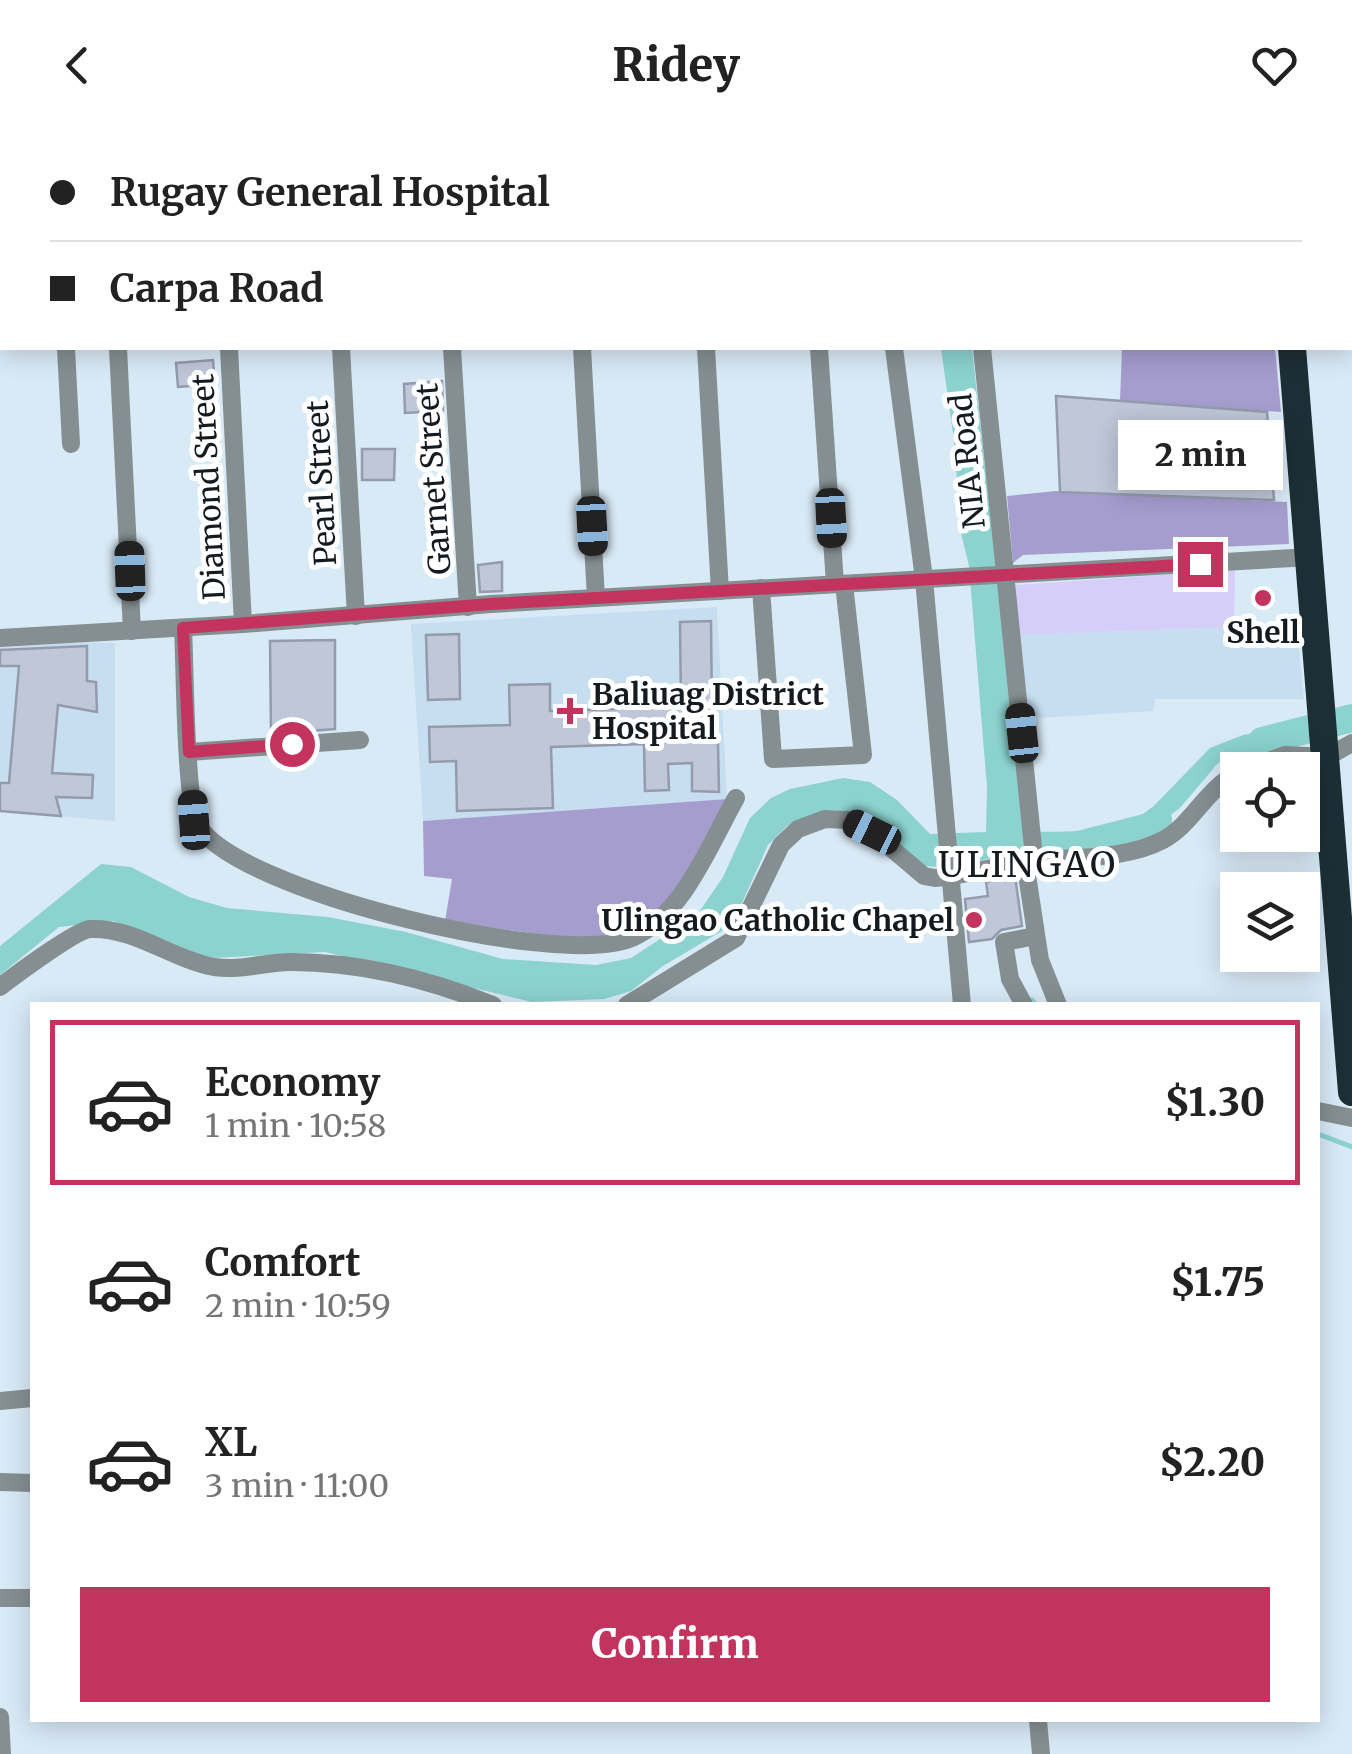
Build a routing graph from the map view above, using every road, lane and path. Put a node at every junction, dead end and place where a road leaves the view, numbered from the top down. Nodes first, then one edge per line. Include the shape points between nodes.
1 (66, 350) edge
2 (118, 350) edge
3 (229, 350) edge
4 (341, 350) edge
5 (452, 350) edge
6 (582, 350) edge
7 (706, 350) edge
8 (819, 350) edge
9 (894, 350) edge
10 (982, 350) edge
11 (1292, 350) edge
12 (70, 444) dead end
13 (1311, 557) junction
14 (1004, 577) junction
15 (924, 579) junction
16 (839, 584) junction
17 (762, 588) junction
18 (720, 591) junction
19 (596, 598) junction
20 (468, 607) junction
21 (356, 616) junction
22 (243, 624) junction
23 (183, 628) junction
24 (132, 631) junction
25 (0, 638) edge
26 (1331, 739) edge
27 (360, 740) dead end
28 (189, 752) junction
29 (1294, 752) edge
30 (1220, 788) edge
31 (736, 798) dead end
32 (1030, 854) junction
33 (951, 871) junction
34 (1036, 936) junction
35 (0, 987) edge
36 (485, 1002) edge
37 (632, 1002) edge
38 (962, 1002) edge
39 (1022, 1002) edge
40 (1057, 1002) edge
41 (1352, 1092) edge
42 (1320, 1110) edge
43 (1352, 1118) edge
44 (30, 1398) edge
45 (0, 1401) edge
46 (0, 1482) edge
47 (30, 1483) edge
48 (0, 1598) edge
49 (30, 1598) edge
50 (0, 1716) edge
51 (1038, 1722) edge
52 (2, 1754) edge
53 (1041, 1754) edge

1 - 12 street
2 - 24 street
3 - 22 street, Diamond Street
4 - 21 street, Pearl Street
5 - 20 street, Garnet Street
6 - 19 street
7 - 18 street
8 - 16 street
9 - 15 street
10 - 14 street, NIA Road
11 - 13 highway
13 - 14 street
13 - 26 highway
14 - 15 street
14 - 32 street, NIA Road
15 - 16 street
15 - 33 street
16 - 17 street
16 - 17 street via 863,755 772,759
17 - 18 street
18 - 19 street
19 - 20 street
20 - 21 street
21 - 22 street
22 - 23 street
23 - 24 street
23 - 28 street
24 - 25 street
26 - 29 street
26 - 41 highway
27 - 28 street
28 - 31 street via 194,820 238,860 347,903 536,945 598,946 645,932 688,882
30 - 32 street via 1160,842 1129,850
32 - 33 street
32 - 34 street, NIA Road
33 - 37 street via 924,876 848,820 825,819 798,829 781,845 736,938
33 - 38 street
34 - 39 street via 1004,942
34 - 40 street, NIA Road
35 - 36 street via 84,929 114,930 215,967 289,962 375,968
42 - 43 street
44 - 45 street
46 - 47 street
48 - 49 street
50 - 52 street
51 - 53 street

